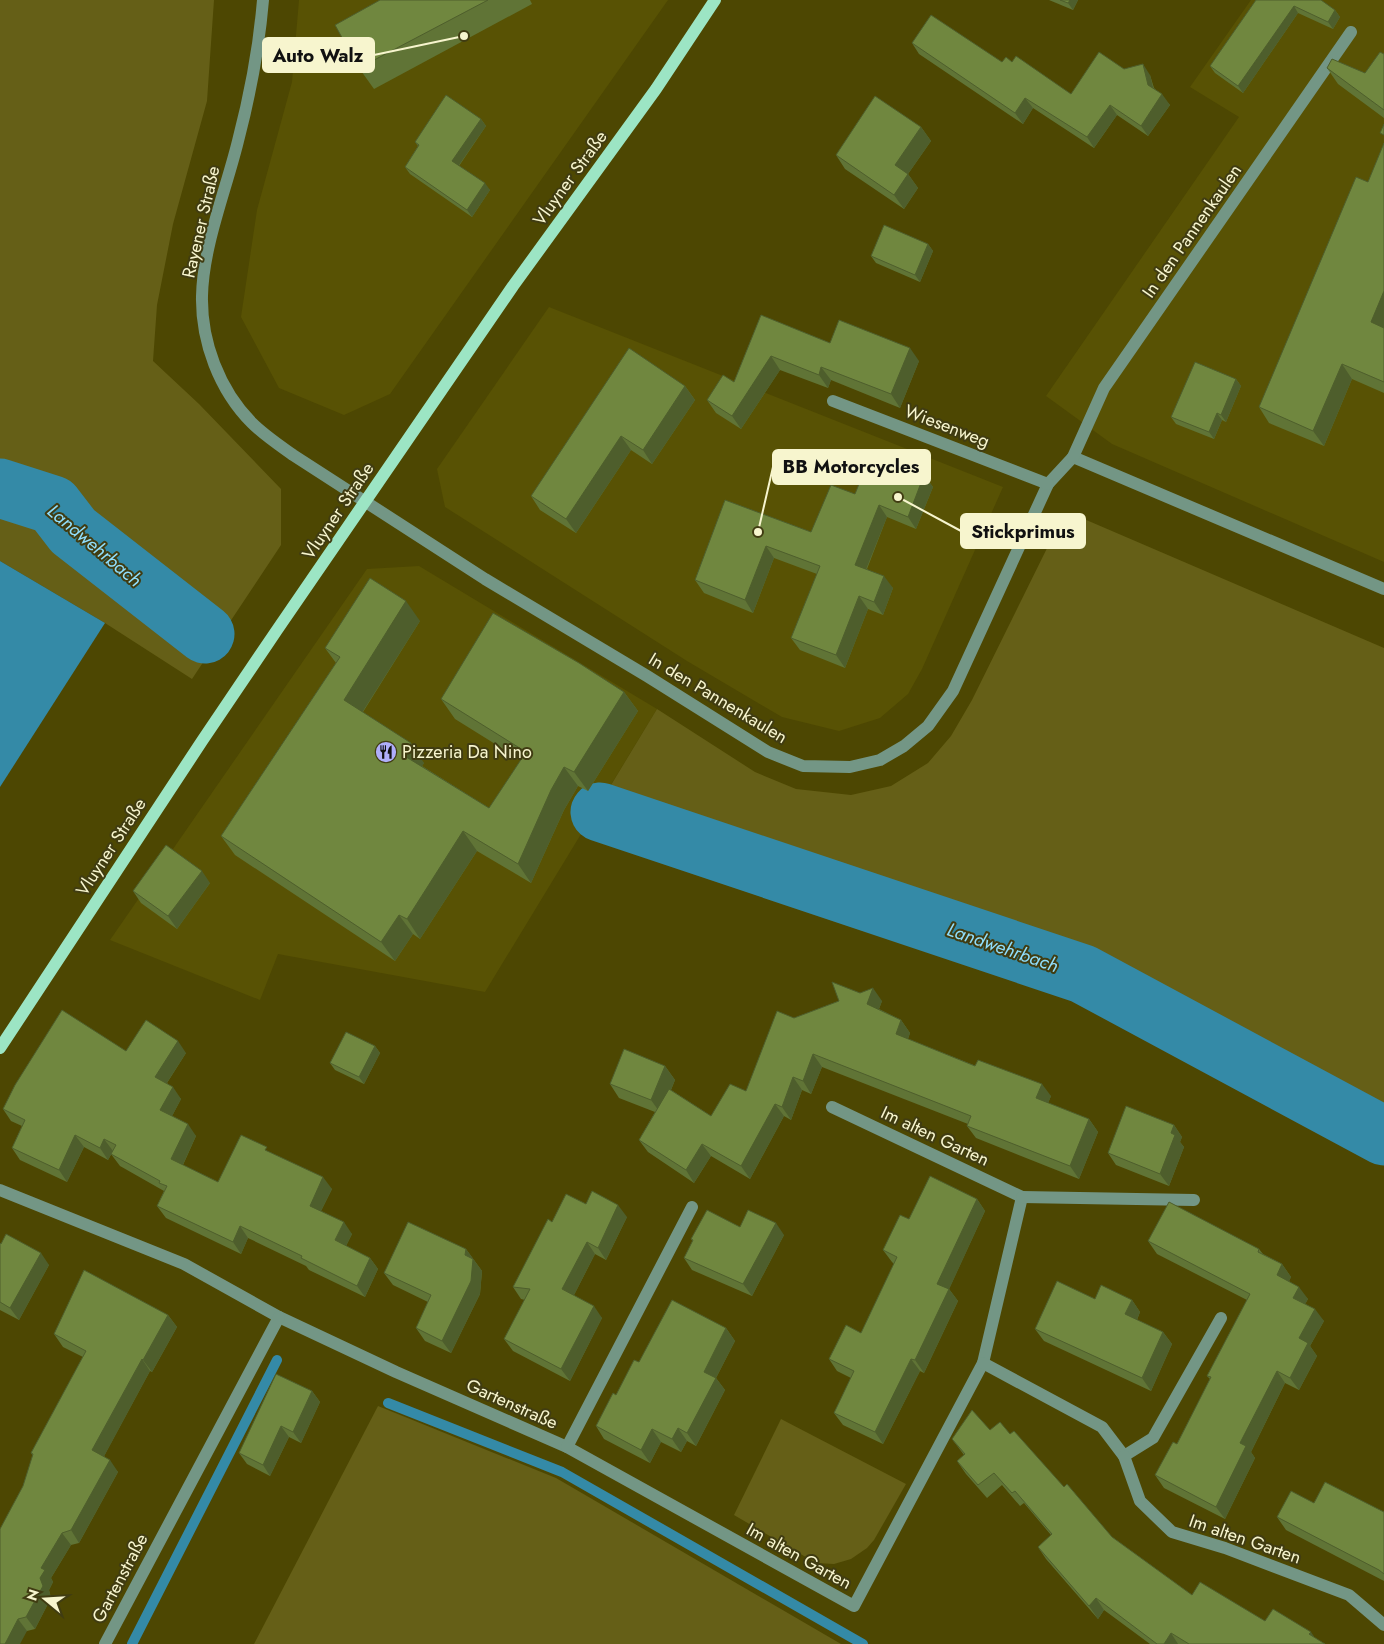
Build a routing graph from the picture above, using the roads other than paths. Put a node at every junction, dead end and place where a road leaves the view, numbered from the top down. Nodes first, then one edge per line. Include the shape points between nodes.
1 (263, 0) edge
2 (715, 0) edge
3 (1351, 32) dead end
4 (833, 400) dead end
5 (1073, 456) junction
6 (1048, 484) junction
7 (366, 502) junction
8 (1384, 589) edge
9 (0, 1048) edge
10 (832, 1107) dead end
11 (0, 1190) edge
12 (1022, 1197) junction
13 (1194, 1200) dead end
14 (692, 1207) dead end
15 (279, 1317) junction
16 (1221, 1318) dead end
17 (983, 1363) junction
18 (566, 1447) junction
19 (1124, 1456) junction
20 (1384, 1625) edge
21 (105, 1644) edge

1 - 7 street, Rayener Straße via 250,90 206,268 202,295 207,342 225,387 250,422 268,438
2 - 7 main road, Vluyner Straße via 656,89 513,286
3 - 5 street, In den Pannenkaulen via 1104,388
4 - 6 street, Wiesenweg
5 - 6 street, In den Pannenkaulen
5 - 8 street
6 - 7 street, In den Pannenkaulen via 953,691 928,726 904,746 880,760 850,767 804,766 768,752 485,579
7 - 9 main road, Vluyner Straße via 202,742
10 - 12 street, Im alten Garten
11 - 15 street, Gartenstraße via 184,1264
12 - 13 street, Im alten Garten
12 - 17 street, Im alten Garten
14 - 18 street, Gartenstraße
15 - 18 street, Gartenstraße
15 - 21 street, Gartenstraße
16 - 19 street via 1153,1438
17 - 18 street, Im alten Garten via 854,1606
17 - 19 street, Im alten Garten via 1102,1427
19 - 20 street, Im alten Garten via 1140,1501 1172,1532 1225,1548 1349,1595

